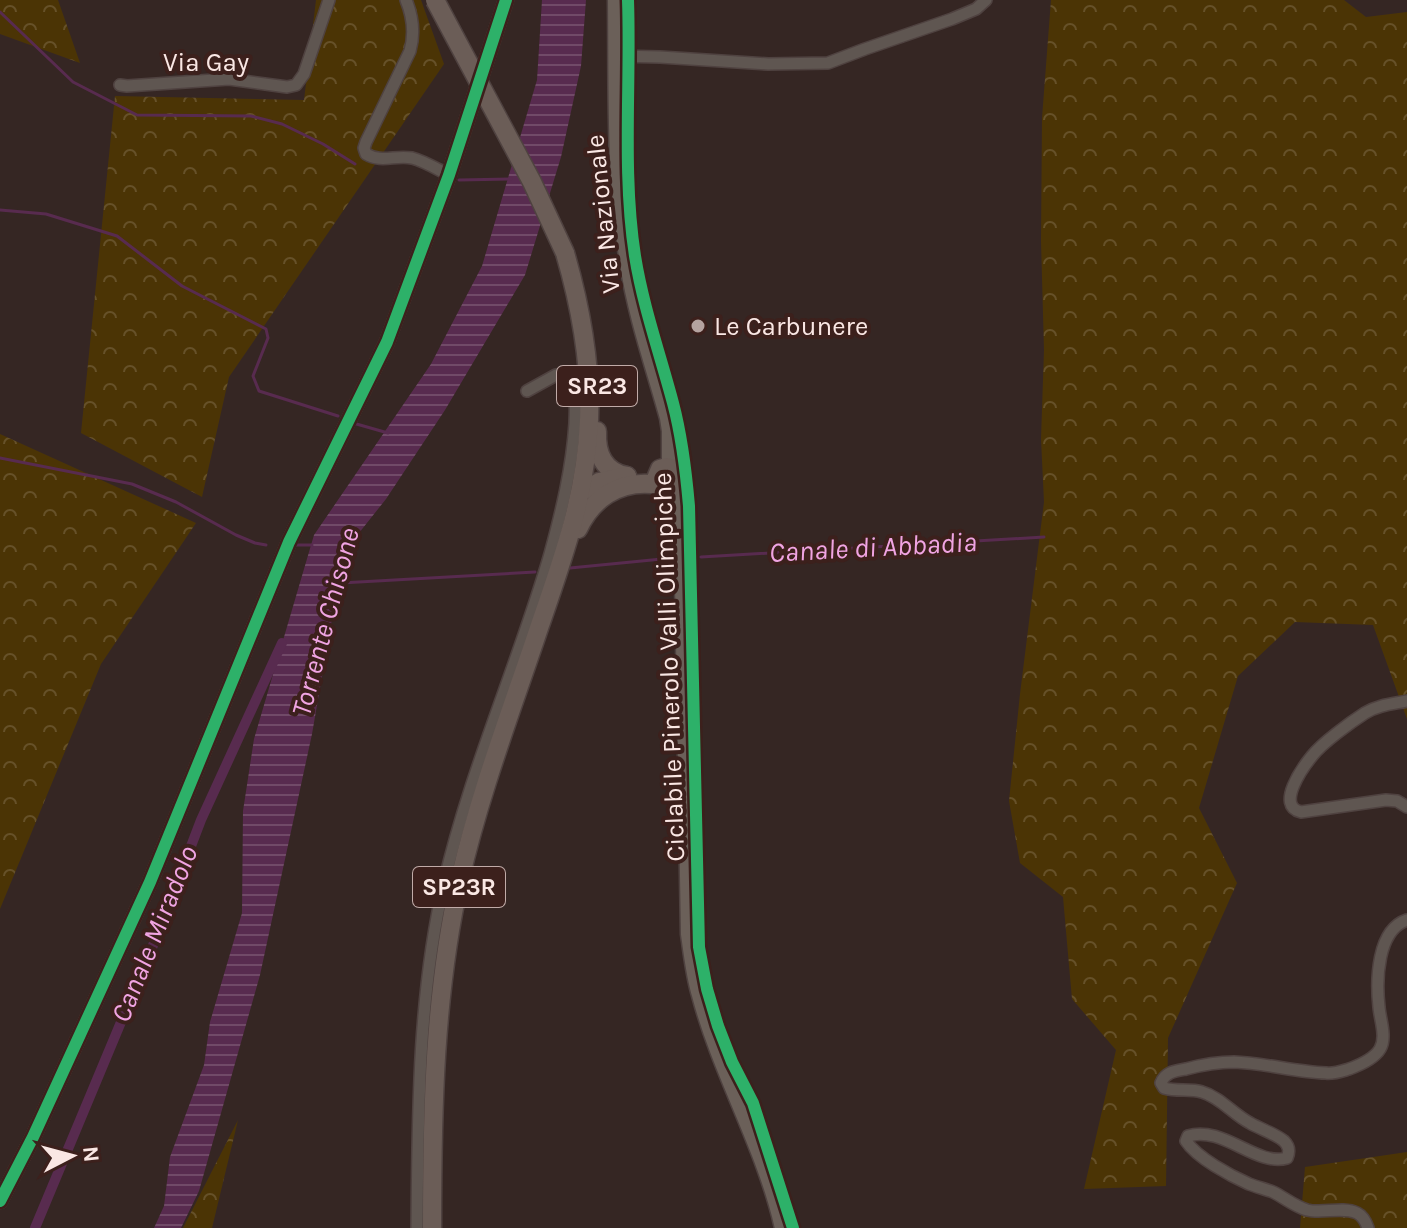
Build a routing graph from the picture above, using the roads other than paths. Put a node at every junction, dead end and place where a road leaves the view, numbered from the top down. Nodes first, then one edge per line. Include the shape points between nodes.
1 (329, 0) edge
2 (406, 0) edge
3 (435, 0) edge
4 (506, 0) edge
5 (616, 0) edge
6 (986, 0) edge
7 (617, 56) junction
8 (120, 85) dead end
9 (449, 175) junction
10 (574, 284) junction
11 (527, 391) dead end
12 (627, 476) junction
13 (666, 478) junction
14 (581, 492) junction
15 (563, 560) junction
16 (1407, 701) edge
17 (1407, 807) edge
18 (1407, 920) edge
19 (0, 1201) edge
20 (417, 1228) edge
21 (432, 1228) edge
22 (783, 1228) edge
23 (1368, 1228) edge

1 - 8 street, Via Gay via 304,74 292,87 229,79
2 - 9 street via 413,42 364,148 377,159 414,159
3 - 10 main road, SP23R, bridge via 532,182
4 - 9 street
5 - 7 main road, Via Nazionale / SR23
6 - 7 street via 952,19 828,63
7 - 13 main road, Via Nazionale / SR23 via 626,253 668,418
9 - 19 street via 387,342 289,542 150,882
10 - 12 main road, SR23 via 591,322 598,451 611,470
10 - 14 main road, SP23R via 589,375
11 - 20 street via 556,375 566,376 576,404 573,447 565,501 539,591 458,827 444,886 428,970 419,1083
12 - 13 main road
12 - 14 main road
13 - 15 main road via 605,495 581,523
13 - 22 main road, Via Nazionale via 682,525 691,951 707,1020
14 - 15 main road, SP23R
15 - 21 main road, SP23R via 489,774 460,881 436,1054
16 - 17 street via 1368,711 1314,754 1290,798 1291,806 1301,812 1386,800
18 - 23 street via 1386,937 1380,961 1382,1045 1359,1066 1330,1074 1213,1063 1172,1072 1161,1083 1172,1090 1211,1095 1282,1140 1289,1152 1287,1158 1275,1159 1224,1139 1188,1136 1186,1141 1202,1156 1294,1205 1358,1214

